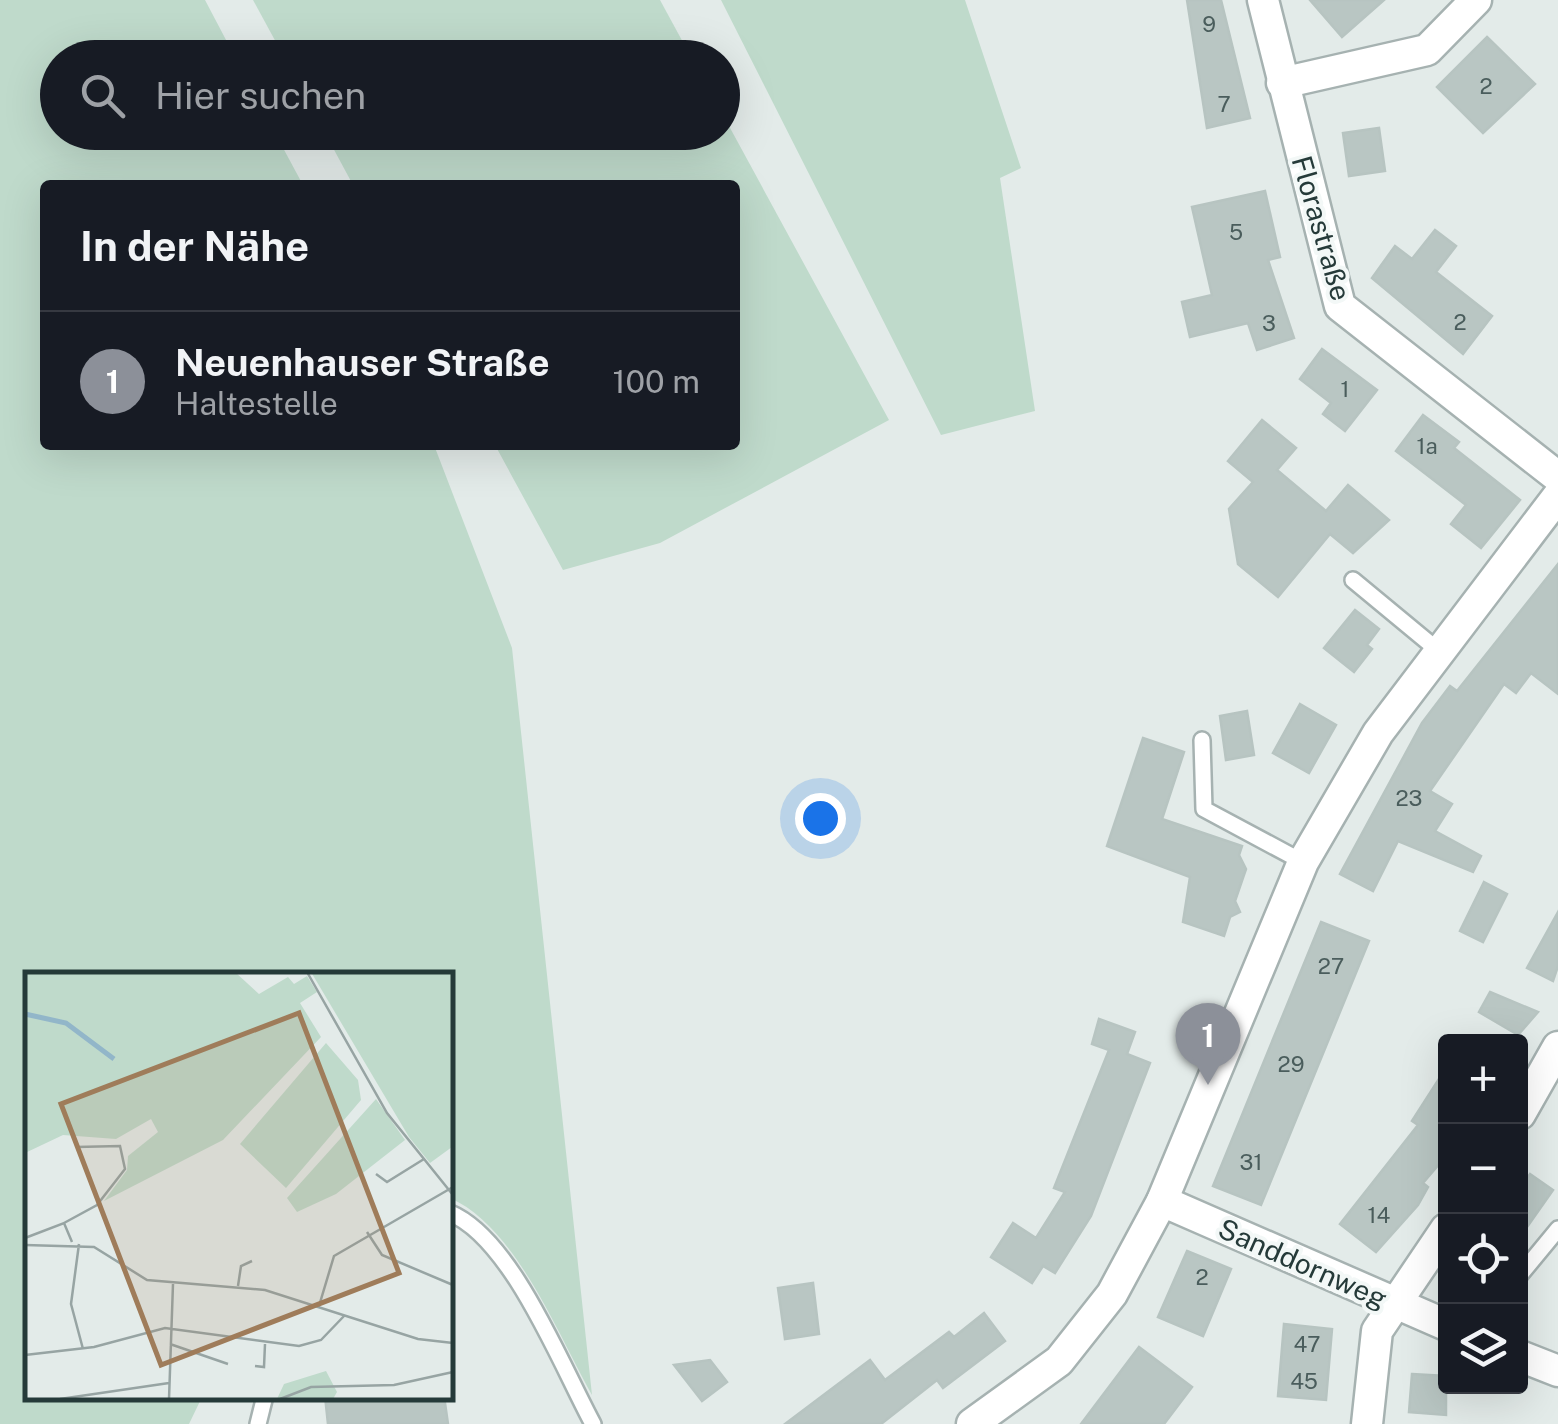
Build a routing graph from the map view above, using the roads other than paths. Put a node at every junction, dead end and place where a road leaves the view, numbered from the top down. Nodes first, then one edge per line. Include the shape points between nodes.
1 (1263, 0) edge
2 (1476, 0) edge
3 (1282, 83) junction
4 (1558, 477) edge
5 (1558, 496) edge
6 (1354, 580) dead end
7 (1440, 652) junction
8 (1202, 740) dead end
9 (1303, 862) junction
10 (1558, 1047) edge
11 (1528, 1100) edge
12 (1162, 1201) junction
13 (452, 1214) edge
14 (1558, 1229) edge
15 (1438, 1239) edge
16 (1528, 1265) edge
17 (1392, 1303) junction
18 (1438, 1322) edge
19 (1528, 1359) edge
20 (1558, 1372) edge
21 (265, 1399) edge
22 (258, 1424) edge
23 (593, 1424) edge
24 (972, 1424) edge
25 (1367, 1424) edge

1 - 3 street, Florastraße
2 - 3 street via 1427,50
3 - 4 street, Florastraße via 1340,306
5 - 7 street
6 - 7 lane
7 - 9 street via 1378,733
8 - 9 lane via 1204,809
9 - 12 street
10 - 11 street
12 - 17 street, Sanddornweg
12 - 24 street via 1088,1328 1030,1385
13 - 23 lane via 505,1262
14 - 16 lane
15 - 17 street
17 - 18 street, Sanddornweg
17 - 25 street via 1377,1331
19 - 20 street
21 - 22 lane

